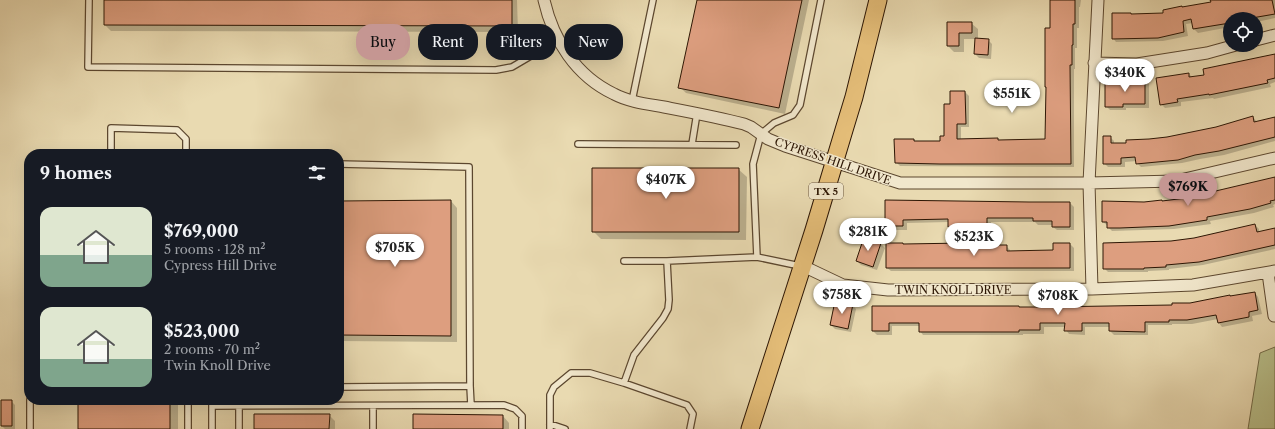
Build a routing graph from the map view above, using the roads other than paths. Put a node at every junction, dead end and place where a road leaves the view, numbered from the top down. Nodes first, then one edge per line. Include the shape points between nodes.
1 (88, 0) edge
2 (544, 0) edge
3 (653, 0) edge
4 (821, 0) edge
5 (878, 0) edge
6 (1098, 0) edge
7 (1275, 35) edge
8 (1263, 38) edge
9 (558, 40) junction
10 (1223, 48) edge
11 (1094, 63) junction
12 (632, 101) junction
13 (697, 113) junction
14 (761, 134) junction
15 (578, 144) dead end
16 (692, 144) junction
17 (736, 145) dead end
18 (111, 149) edge
19 (186, 149) edge
20 (1275, 158) edge
21 (834, 162) junction
22 (344, 164) edge
23 (1088, 183) junction
24 (757, 257) junction
25 (624, 261) dead end
26 (667, 261) junction
27 (803, 266) junction
28 (1272, 272) edge
29 (1092, 289) junction
30 (1274, 316) edge
31 (624, 383) junction
32 (470, 386) junction
33 (344, 387) edge
34 (30, 405) edge
35 (188, 405) edge
36 (212, 405) edge
37 (230, 405) edge
38 (471, 405) junction
39 (239, 406) junction
40 (373, 406) junction
41 (550, 427) edge
42 (30, 429) edge
43 (188, 429) edge
44 (212, 429) edge
45 (239, 429) edge
46 (373, 429) edge
47 (522, 429) edge
48 (565, 429) edge
49 (690, 429) edge
50 (750, 429) edge

1 - 9 lane via 88,67 496,70 512,67
2 - 9 street, CYPRESS HILL DRIVE
3 - 12 lane
4 - 14 lane via 800,105 793,115 774,123
5 - 21 main road, TX 5 via 854,97
6 - 11 street
7 - 8 street
9 - 12 street, CYPRESS HILL DRIVE via 571,60 586,76 614,94
10 - 11 street via 1137,64
11 - 23 street
12 - 13 street, CYPRESS HILL DRIVE
13 - 14 street, CYPRESS HILL DRIVE via 744,124
13 - 16 lane
14 - 21 street, CYPRESS HILL DRIVE via 785,146
14 - 24 lane via 753,164
15 - 16 lane
16 - 17 lane
18 - 19 lane via 110,128 177,130 186,139
20 - 23 street, CYPRESS HILL DRIVE via 1176,181
21 - 23 street, CYPRESS HILL DRIVE via 900,183
21 - 27 main road, TX 5
22 - 32 lane via 469,167
23 - 29 street
24 - 26 lane
24 - 27 lane
25 - 26 lane
26 - 31 lane via 668,310 634,355
27 - 29 street, TWIN KNOLL DRIVE via 842,285 888,290
27 - 50 main road, TX 5
28 - 29 street, TWIN KNOLL DRIVE via 1193,285
28 - 30 street
31 - 41 lane via 590,373 571,373 554,387 550,395
31 - 49 lane via 687,405 693,414
32 - 33 lane
32 - 38 lane
34 - 42 lane
35 - 43 lane
36 - 44 lane
37 - 39 lane
38 - 40 lane
38 - 47 lane via 504,405 515,409 522,416
39 - 40 lane
39 - 45 lane
40 - 46 lane
41 - 48 lane

